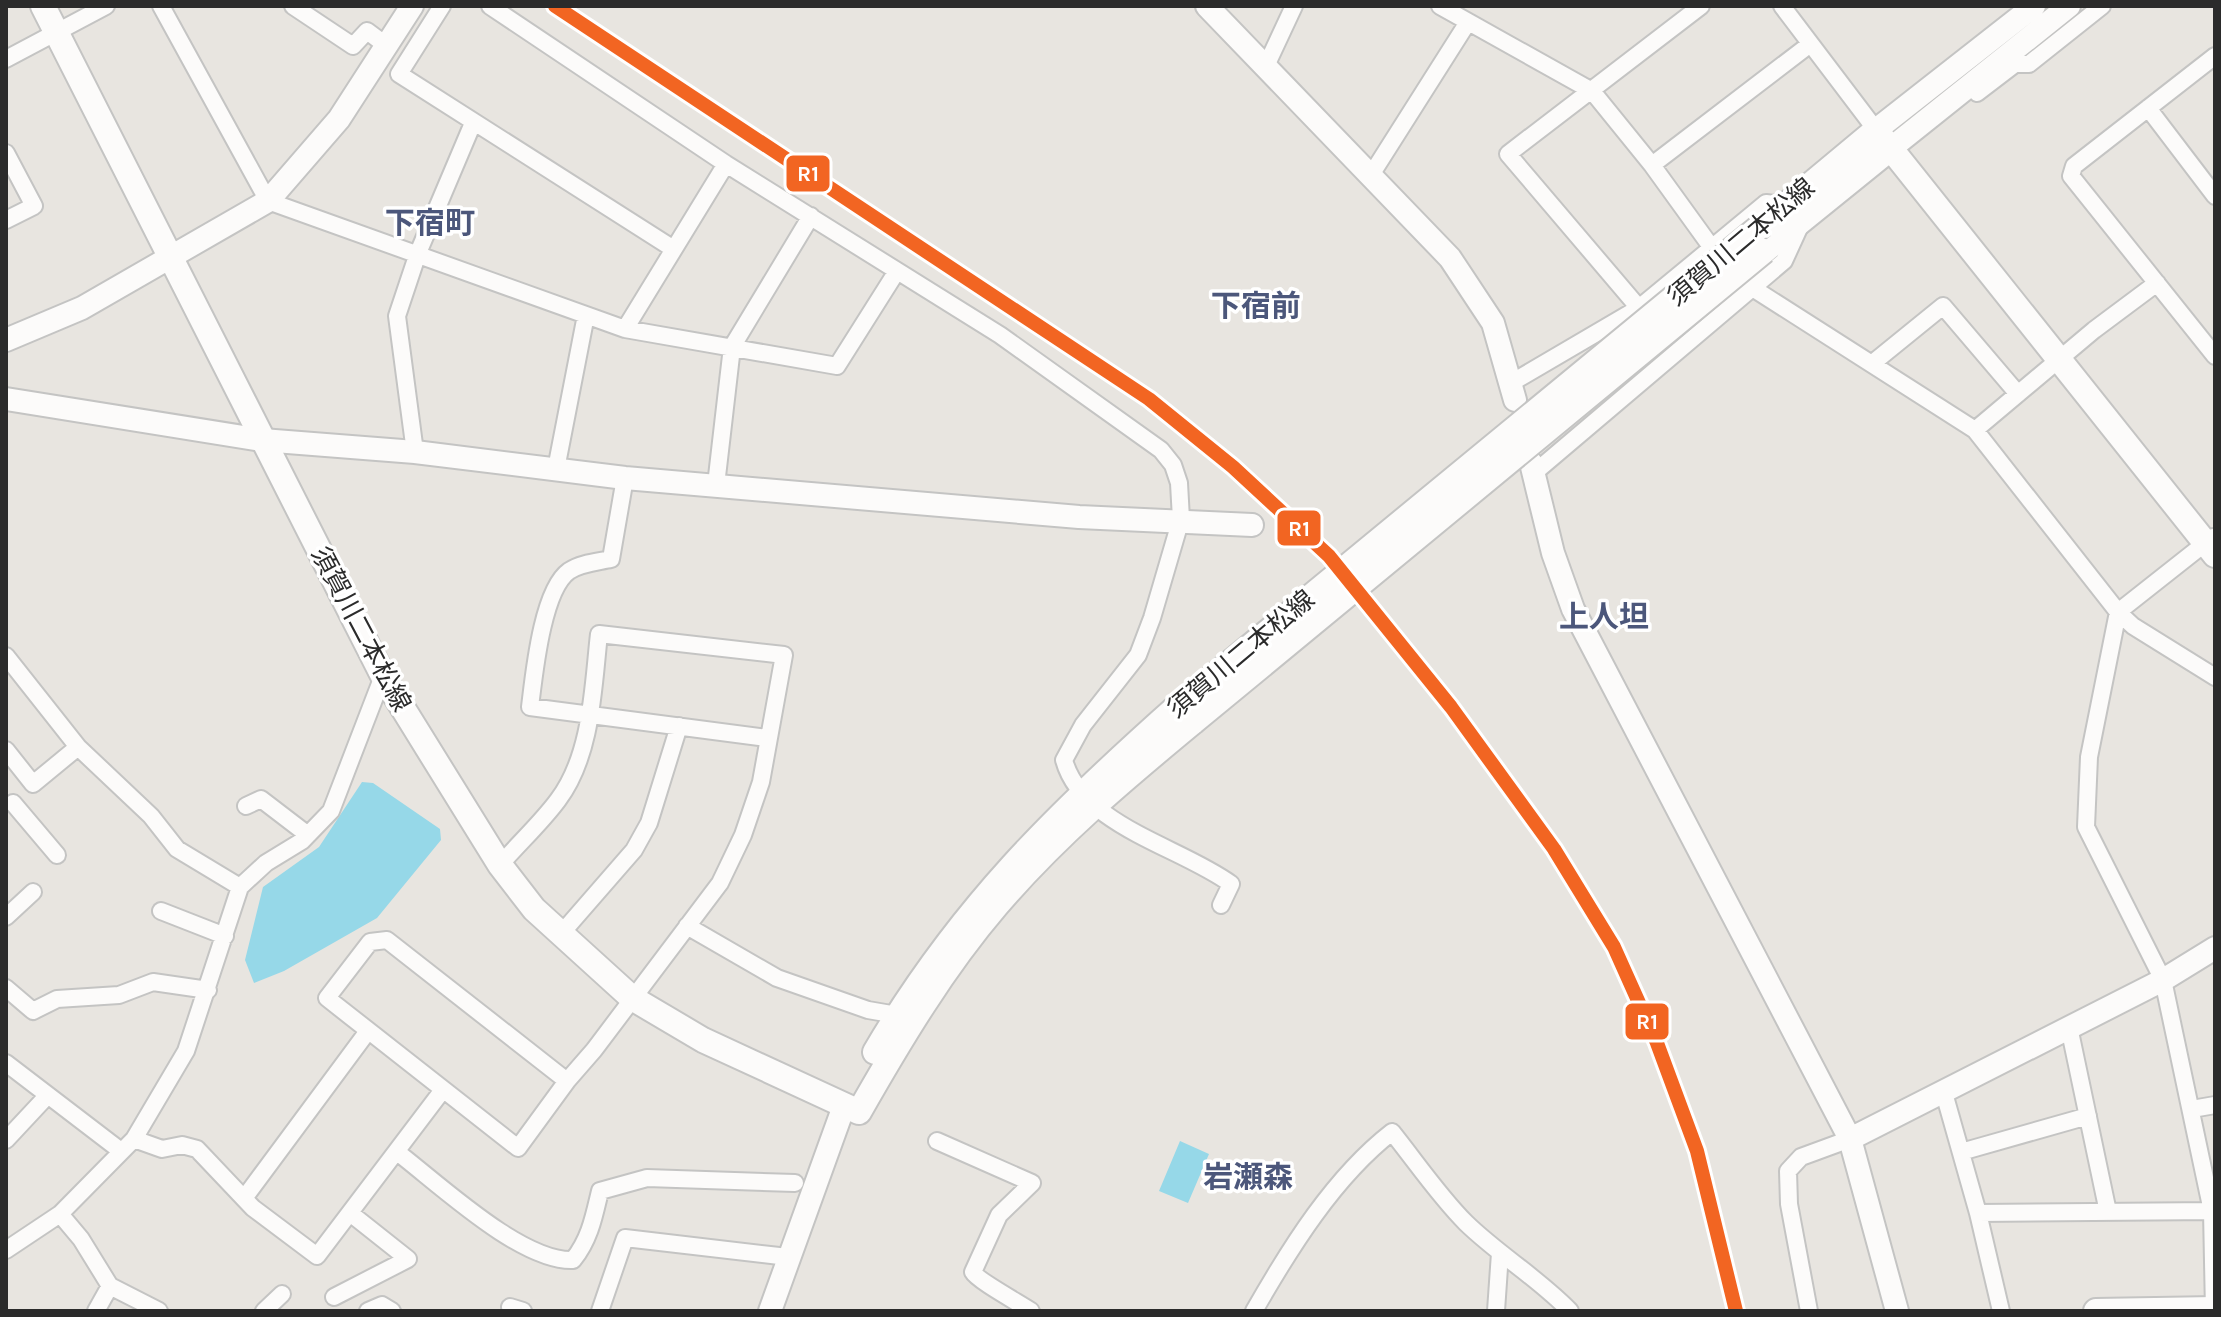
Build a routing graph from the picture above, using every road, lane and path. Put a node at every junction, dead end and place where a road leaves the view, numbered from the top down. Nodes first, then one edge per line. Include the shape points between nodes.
1 (43, 6) edge
2 (106, 6) edge
3 (161, 6) edge
4 (293, 6) edge
5 (412, 6) edge
6 (442, 6) edge
7 (490, 6) edge
8 (1207, 6) edge
9 (1294, 6) edge
10 (1440, 6) edge
11 (1701, 6) edge
12 (1782, 6) edge
13 (2034, 6) edge
14 (2069, 6) edge
15 (2102, 6) edge
16 (1468, 22) junction
17 (55, 30) junction
18 (1809, 45) junction
19 (387, 46) junction
20 (2215, 56) edge
21 (6, 59) edge
22 (1266, 66) junction
23 (1592, 91) junction
24 (2148, 108) junction
25 (1936, 111) junction
26 (473, 123) junction
27 (1883, 140) junction
28 (6, 153) edge
29 (726, 164) junction
30 (1652, 165) junction
31 (1371, 175) junction
32 (2215, 196) edge
33 (268, 201) junction
34 (1795, 211) junction
35 (811, 216) junction
36 (6, 220) edge
37 (672, 248) junction
38 (1712, 248) junction
39 (418, 253) junction
40 (173, 257) junction
41 (897, 271) junction
42 (2157, 283) junction
43 (1751, 287) junction
44 (1639, 308) junction
45 (586, 315) junction
46 (625, 329) junction
47 (6, 340) edge
48 (732, 347) junction
49 (2215, 356) edge
50 (2060, 358) junction
51 (1874, 362) junction
52 (1513, 391) joint
53 (2018, 394) junction
54 (6, 399) edge
55 (1975, 430) junction
56 (262, 440) junction
57 (415, 452) junction
58 (1532, 468) joint
59 (556, 469) junction
60 (625, 478) junction
61 (716, 485) junction
62 (1181, 519) junction
63 (1252, 525) dead end
64 (2212, 545) edge
65 (2118, 612) junction
66 (6, 656) edge
67 (383, 676) junction
68 (2215, 677) edge
69 (1186, 713) junction
70 (589, 717) junction
71 (679, 726) junction
72 (767, 738) junction
73 (78, 747) junction
74 (6, 750) edge
75 (33, 784) junction
76 (1087, 798) junction
77 (9, 806) edge
78 (246, 806) dead end
79 (308, 835) junction
80 (57, 855) dead end
81 (500, 865) junction
82 (240, 887) junction
83 (33, 892) dead end
84 (1221, 905) dead end
85 (8, 911) edge
86 (161, 911) dead end
87 (687, 926) junction
88 (560, 935) junction
89 (225, 936) junction
90 (2215, 948) edge
91 (2163, 980) junction
92 (6, 988) edge
93 (208, 990) junction
94 (632, 998) junction
95 (897, 1015) junction
96 (2069, 1027) junction
97 (368, 1031) junction
98 (6, 1063) edge
99 (567, 1081) junction
100 (442, 1091) junction
101 (1944, 1093) junction
102 (48, 1095) junction
103 (2215, 1105) edge
104 (851, 1109) junction
105 (2192, 1109) junction
106 (2088, 1116) junction
107 (134, 1139) junction
108 (1850, 1139) junction
109 (6, 1140) edge
110 (937, 1141) dead end
111 (121, 1151) junction
112 (397, 1152) junction
113 (1961, 1152) junction
114 (795, 1183) dead end
115 (245, 1197) junction
116 (2213, 1211) edge
117 (2108, 1212) junction
118 (350, 1213) junction
119 (1978, 1213) junction
120 (60, 1214) junction
121 (6, 1250) edge
122 (1500, 1253) junction
123 (788, 1257) junction
124 (110, 1286) junction
125 (282, 1294) dead end
126 (334, 1297) dead end
127 (2214, 1310) edge
128 (96, 1311) edge
129 (159, 1311) edge
130 (264, 1311) edge
131 (368, 1311) edge
132 (392, 1311) edge
133 (600, 1311) edge
134 (770, 1311) edge
135 (783, 1311) edge
136 (1031, 1311) edge
137 (1254, 1311) edge
138 (1496, 1311) edge
139 (1570, 1311) edge
140 (1809, 1311) edge
141 (1897, 1311) edge
142 (2001, 1311) edge
143 (2096, 1311) edge

1 - 17 main road, 須賀川二本松線
2 - 17 street
3 - 33 street
4 - 19 street via 353,46 367,31
5 - 19 street
6 - 26 street via 399,74
7 - 29 street
8 - 22 street
9 - 22 street
10 - 16 street
11 - 23 street
12 - 18 street
13 - 27 street
14 - 25 street
15 - 25 street via 2029,64 2015,64 1939,123
16 - 23 street
16 - 31 street
17 - 21 street
17 - 40 main road, 須賀川二本松線
18 - 27 street
18 - 30 street
19 - 33 street via 339,119
20 - 24 street
22 - 31 street
23 - 30 street
23 - 44 street via 1508,154
24 - 32 street
24 - 42 street via 2074,166 2071,176
25 - 27 street
26 - 37 street
26 - 39 street
27 - 34 main road, 須賀川二本松線
27 - 34 main road, 須賀川二本松線 via 1836,181 1814,182
27 - 50 main road
28 - 36 street via 34,206
29 - 35 street
29 - 37 street
30 - 38 street
31 - 52 street via 1470,283 1493,323
33 - 39 street
33 - 40 street
34 - 38 street via 1766,203
34 - 43 street via 1784,261
34 - 69 main road, 須賀川二本松線, bridge via 1764,251
34 - 69 main road, 須賀川二本松線, bridge via 1762,225
35 - 41 street
35 - 48 street
37 - 46 street
38 - 44 street
39 - 45 street
39 - 57 street via 397,316
40 - 47 street via 82,308
40 - 56 main road, 須賀川二本松線
41 - 48 street via 837,366
41 - 62 street via 1059,375 1161,450 1179,483
42 - 49 street
42 - 50 street
43 - 51 street
43 - 58 street
44 - 52 street
45 - 46 street
45 - 59 street
46 - 48 street
48 - 61 street
50 - 53 street
50 - 64 main road
51 - 53 street via 1943,306
51 - 55 street
53 - 55 street
54 - 56 street
55 - 65 street
56 - 57 street
56 - 67 main road, 須賀川二本松線
57 - 59 street
58 - 108 street via 1573,609
59 - 60 street
60 - 61 street
60 - 70 street via 611,559 565,573 540,629 530,707
61 - 62 street via 1079,517
62 - 63 street
62 - 76 street via 1138,655 1083,725 1064,760 1068,776
64 - 65 street
65 - 68 street
65 - 91 street via 2089,757 2086,827
66 - 73 street
67 - 79 street via 331,811
67 - 81 main road, 須賀川二本松線
69 - 76 main road, 須賀川二本松線
70 - 71 street
70 - 72 street via 599,634 784,655
70 - 81 street via 574,772 559,799
71 - 72 street
71 - 88 street via 649,823 634,850
72 - 87 street via 761,782 743,835 720,883
73 - 75 street
73 - 82 street via 151,816 177,849
74 - 75 street
75 - 77 street
76 - 84 street via 1122,826 1205,865 1231,884
76 - 95 main road, 須賀川二本松線 via 984,894
76 - 104 main road, 須賀川二本松線 via 997,905
77 - 80 street
78 - 79 street via 261,799
79 - 82 street
81 - 88 main road, 須賀川二本松線
82 - 89 street
83 - 85 street
86 - 89 street
87 - 94 street
87 - 95 street via 777,978
88 - 94 main road, 須賀川二本松線
89 - 93 street
90 - 91 street
91 - 96 street
91 - 105 street
92 - 93 street via 33,1011 57,999 119,995 153,982
93 - 107 street via 186,1051
94 - 99 street
94 - 104 main road, 須賀川二本松線 via 703,1040
95 - 104 main road, 須賀川二本松線
96 - 101 street
96 - 106 street
97 - 99 street via 327,998 370,942 387,940
97 - 100 street
97 - 115 street
98 - 102 street
99 - 100 street via 518,1148
100 - 112 street
101 - 108 street
101 - 113 street
102 - 109 street
102 - 111 street
103 - 105 street
104 - 123 street
104 - 135 street
105 - 116 street
106 - 113 street
106 - 117 street
107 - 111 street
107 - 115 street via 162,1149 197,1149
108 - 140 street via 1801,1157 1788,1171
108 - 141 street
110 - 136 street via 1032,1183 999,1215 973,1272
111 - 120 street
112 - 114 street via 521,1246 561,1260 573,1260 581,1250 600,1191 647,1178
112 - 118 street
113 - 119 street
115 - 118 street via 317,1256
116 - 117 street
116 - 127 street
117 - 119 street
118 - 126 street via 408,1259
119 - 142 street
120 - 121 street
120 - 124 street
122 - 137 street via 1464,1221 1392,1132 1363,1154 1281,1264
122 - 138 street
122 - 139 street
123 - 133 street via 625,1238
123 - 134 street
124 - 128 street
124 - 129 street
125 - 130 street
127 - 143 main road
131 - 132 street via 382,1305

